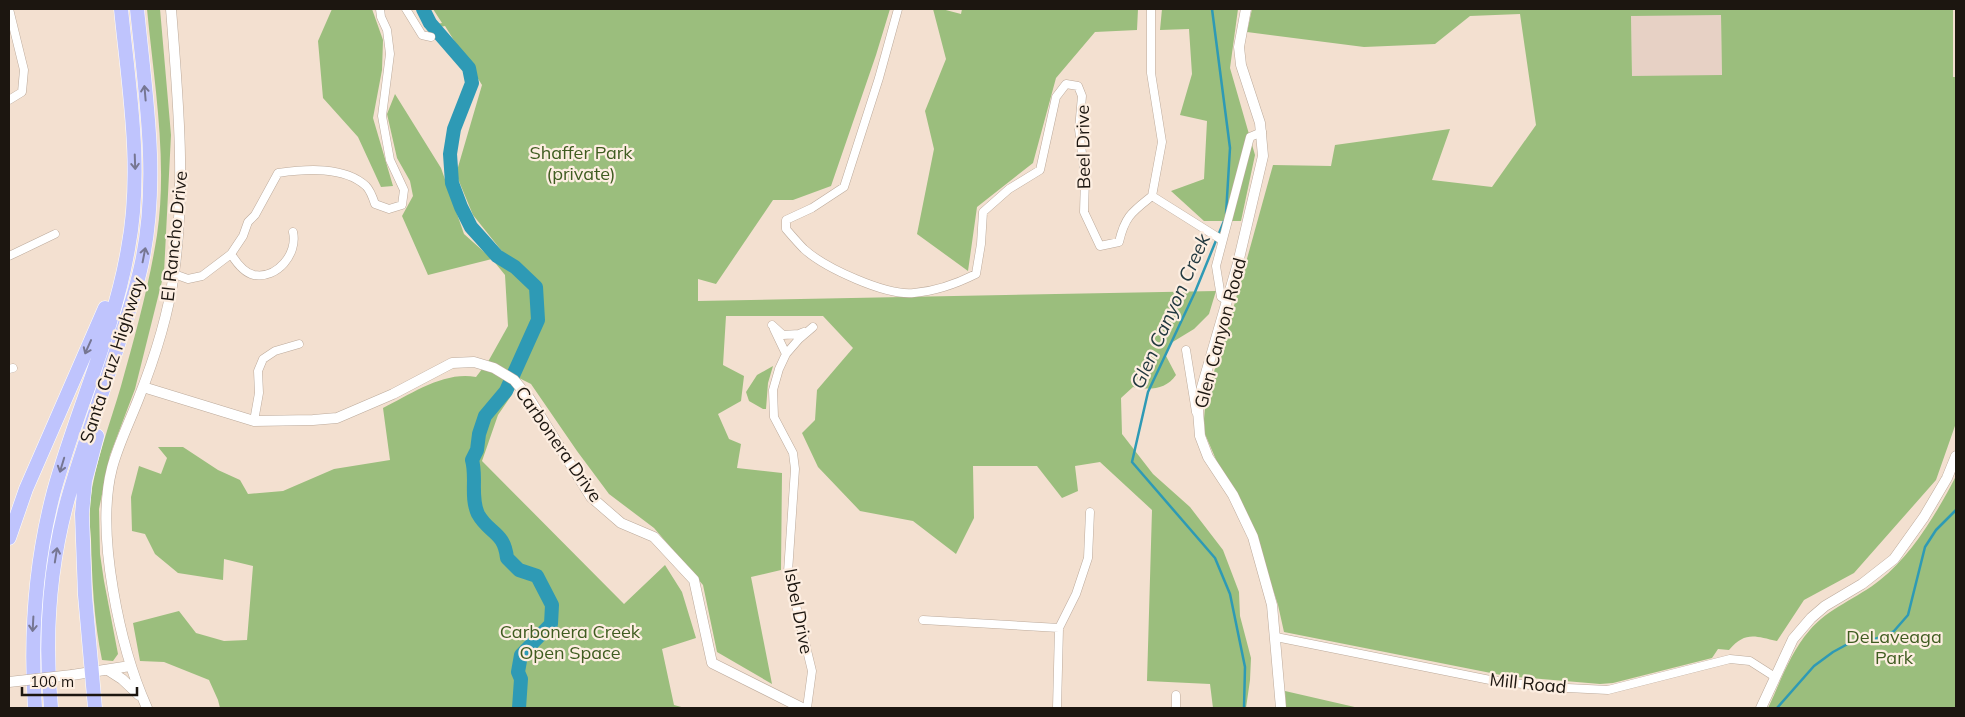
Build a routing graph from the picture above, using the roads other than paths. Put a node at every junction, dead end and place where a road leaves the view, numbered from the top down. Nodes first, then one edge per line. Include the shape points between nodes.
1 (9, 9) edge
2 (121, 9) edge
3 (137, 9) edge
4 (171, 9) edge
5 (380, 9) edge
6 (406, 9) edge
7 (898, 9) edge
8 (1152, 9) edge
9 (1246, 9) edge
10 (431, 38) dead end
11 (9, 100) edge
12 (1262, 132) junction
13 (1152, 196) junction
14 (293, 232) dead end
15 (55, 234) dead end
16 (1223, 236) junction
17 (231, 254) junction
18 (9, 256) edge
19 (124, 268) junction
20 (174, 274) junction
21 (1227, 301) junction
22 (299, 344) dead end
23 (1186, 350) dead end
24 (116, 352) junction
25 (786, 354) junction
26 (143, 387) junction
27 (254, 420) junction
28 (1200, 436) junction
29 (1956, 456) edge
30 (1090, 512) dead end
31 (9, 538) edge
32 (923, 620) dead end
33 (1059, 628) junction
34 (1276, 637) junction
35 (130, 666) junction
36 (108, 670) junction
37 (92, 673) junction
38 (1775, 677) junction
39 (9, 682) edge
40 (1176, 695) dead end
41 (145, 705) edge
42 (1762, 706) edge
43 (35, 708) edge
44 (51, 708) edge
45 (95, 708) edge
46 (802, 708) edge
47 (807, 708) edge
48 (1057, 708) edge
49 (1176, 708) edge
50 (1281, 708) edge

1 - 11 street via 24,70 22,92
2 -> 19 highway, Santa Cruz Highway via 135,169 133,219
24 -> 3 highway, Santa Cruz Highway via 140,274 150,209 150,145
4 - 20 street, El Rancho Drive via 181,152
5 - 17 street via 390,54 382,116 390,160 404,190 402,205 389,209 375,204 366,186 340,172 278,172
6 - 10 street via 422,35
7 - 13 street, Beel Drive via 844,186 812,208 786,220 786,229 805,250 874,287 912,294 945,288 976,274 983,212 1009,189 1040,170 1056,97 1066,84 1078,86 1082,96 1079,129 1085,178 1084,212 1100,246 1119,242 1129,215
8 - 13 street via 1150,72 1162,142
9 - 12 street, Glen Canyon Road via 1239,47 1241,65
12 - 16 street via 1250,137 1248,142
12 - 21 street, Glen Canyon Road via 1263,156
13 - 16 street via 1214,235
14 - 17 street via 292,250 282,267 273,274 253,275 242,268
15 - 18 street
16 - 21 street via 1216,266 1221,297
17 - 20 street via 202,276 188,279
19 -> 31 highway via 31,476
19 -> 43 highway, Santa Cruz Highway via 59,475 43,540 33,624
20 - 26 street, El Rancho Drive via 164,321
21 - 28 street, Glen Canyon Road via 1202,387 1198,412
22 - 27 street via 263,359 258,371 259,393
23 - 28 street
24 - 37 highway via 82,503
44 -> 24 highway, Santa Cruz Highway via 49,618 58,543 73,482
25 - 25 street via 799,339 813,327 799,334 783,335 772,325
25 - 47 street, Isbel Drive via 773,390 774,417 793,453 795,469 788,572 812,671
26 - 27 street, Carbonera Drive
26 - 35 street, El Rancho Drive via 112,468 107,515 111,574
27 - 46 street, Carbonera Drive via 337,418 393,394 452,363 474,362 494,368 514,380 529,398 591,498 621,523 654,537 694,580 712,663
28 - 34 street, Glen Canyon Road via 1208,458 1233,495 1253,537 1272,604
29 - 38 street via 1924,517 1894,559 1811,618 1793,639
30 - 33 street via 1088,558 1076,594
32 - 33 street
33 - 48 street
34 - 38 street, Mill Road via 1490,680 1547,687 1608,690 1730,659 1750,661
34 - 50 street, Glen Canyon Road
35 - 36 street
35 - 41 street, El Rancho Drive
36 - 37 street
36 - 41 street via 128,684
37 - 39 street, bridge
37 - 45 highway
38 - 42 street
40 - 49 street

